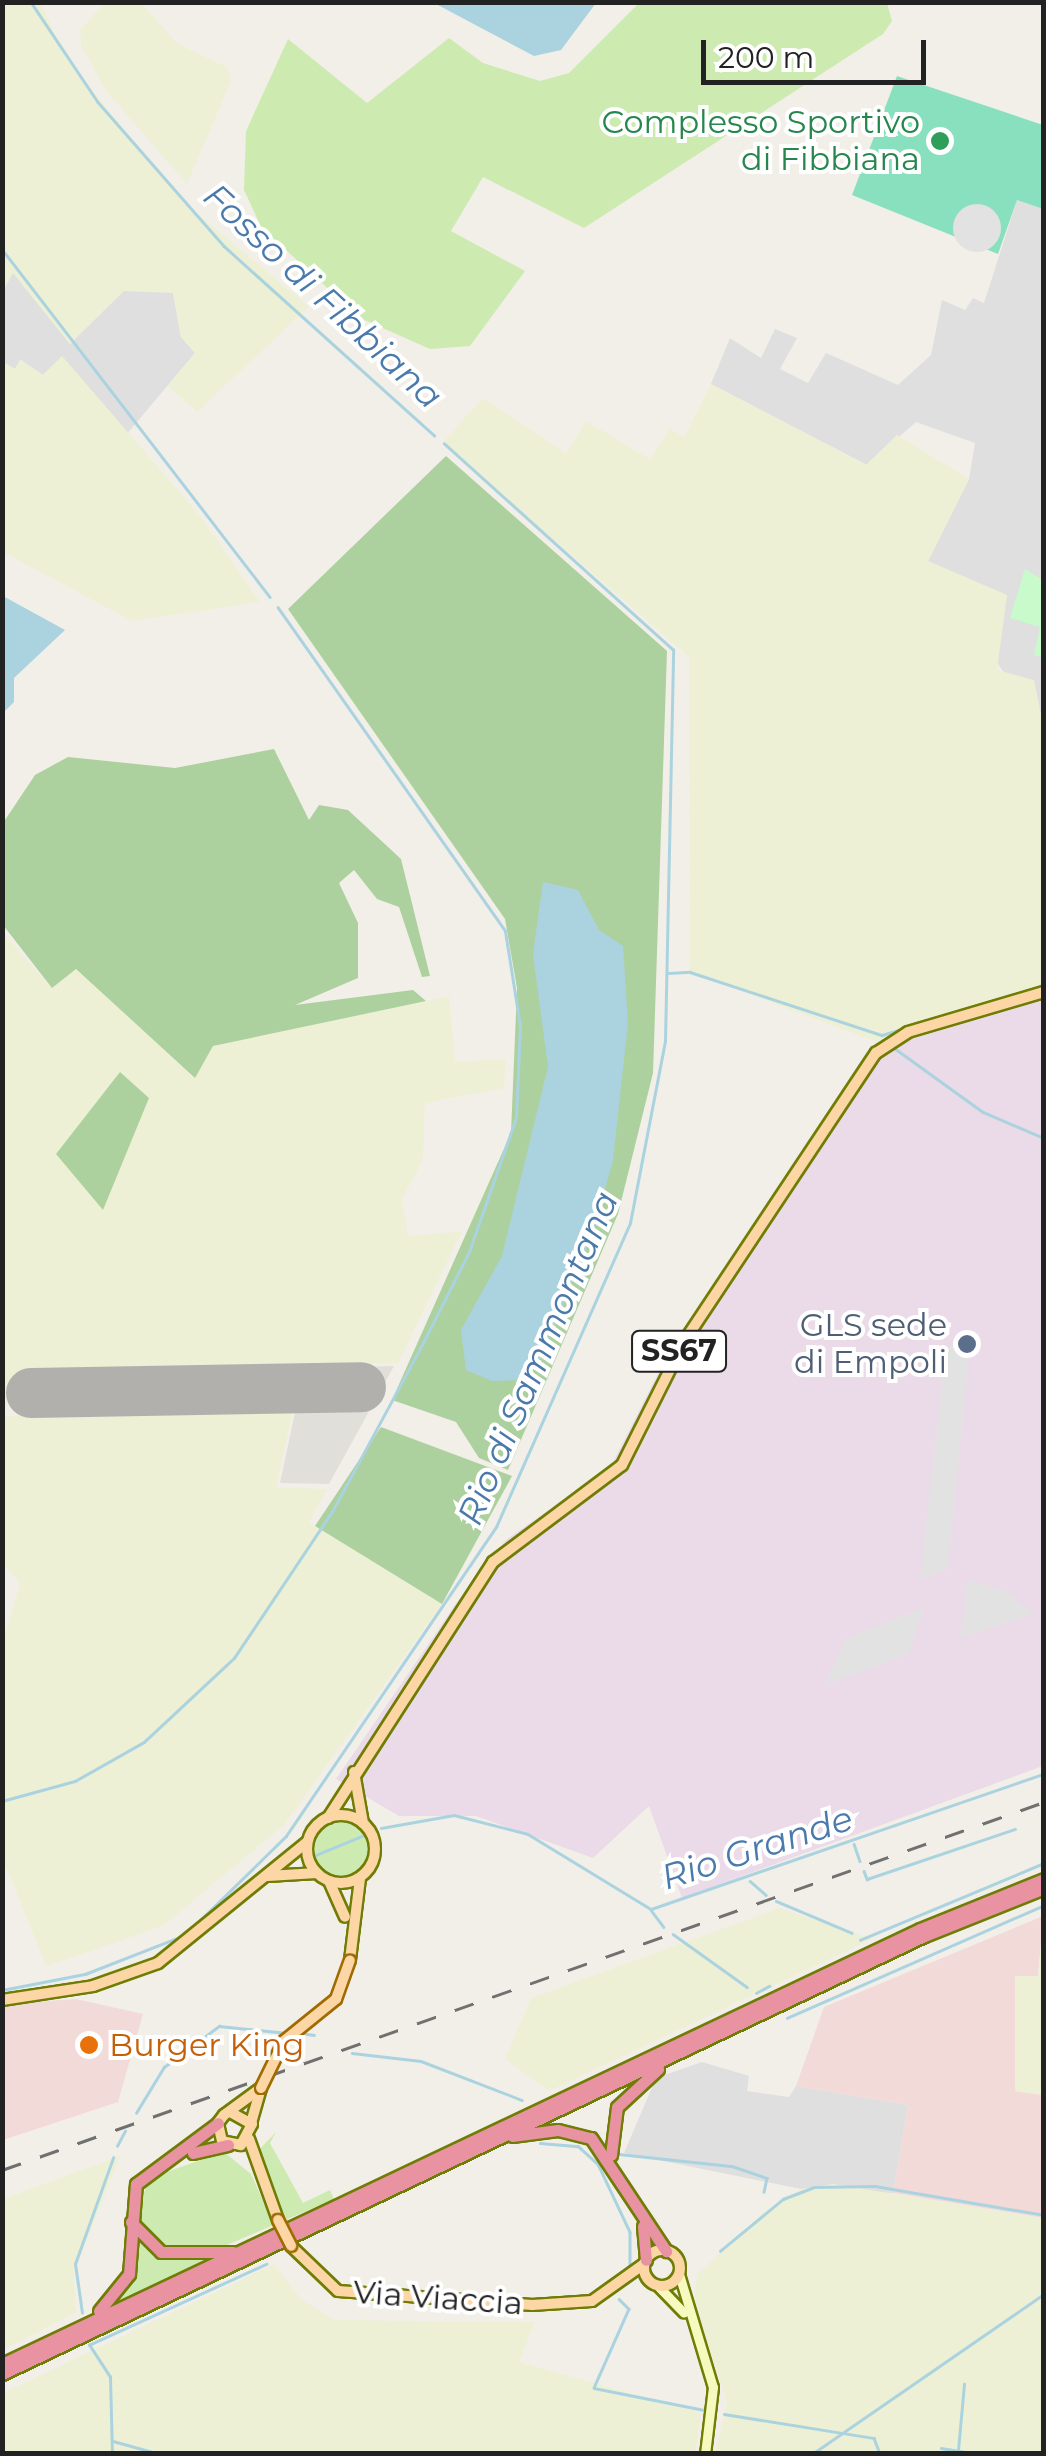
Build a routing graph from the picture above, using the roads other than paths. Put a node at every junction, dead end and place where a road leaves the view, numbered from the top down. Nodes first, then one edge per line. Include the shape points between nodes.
1 (1044, 992) edge
2 (354, 1767) junction
3 (328, 1818) junction
4 (364, 1824) junction
5 (308, 1842) junction
6 (317, 1873) junction
7 (360, 1878) junction
8 (262, 1879) junction
9 (1044, 1879) edge
10 (329, 1881) junction
11 (1044, 1888) edge
12 (348, 1932) junction
13 (2, 2000) edge
14 (698, 2042) junction
15 (261, 2088) junction
16 (230, 2112) junction
17 (218, 2122) junction
18 (251, 2123) junction
19 (498, 2138) junction
20 (249, 2139) junction
21 (229, 2145) junction
22 (174, 2159) junction
23 (614, 2164) junction
24 (258, 2178) junction
25 (130, 2218) junction
26 (642, 2222) junction
27 (242, 2250) junction
28 (666, 2251) junction
29 (645, 2262) junction
30 (679, 2274) junction
31 (656, 2285) junction
32 (617, 2289) junction
33 (686, 2315) junction
34 (67, 2333) junction
35 (2, 2364) edge
36 (2, 2374) edge
37 (705, 2454) edge

1 - 2 main road, SS67 via 908,1032 876,1053 685,1340 622,1466 493,1562
2 - 3 main road, SS67
2 - 4 main road
3 - 4 main road
3 - 5 main road, SS67
4 - 7 main road via 375,1855
5 - 6 main road
5 - 8 main road, SS67
6 - 8 main road
6 - 10 main road
7 - 10 main road
7 - 12 main road
8 - 13 main road, SS67 via 178,1952 60,1994
9 - 27 highway via 920,1928
10 - 12 main road
11 - 14 highway
12 - 15 main road, bridge via 350,1960 336,2000 284,2041
14 - 19 highway
14 - 23 highway via 617,2107 608,2131
15 - 16 main road
15 - 18 main road
16 - 17 main road
16 - 18 main road
17 - 21 main road
17 - 22 highway
18 - 20 main road
19 - 23 highway via 574,2132
19 - 36 highway
20 - 21 main road
20 - 24 main road
21 - 22 highway
21 - 24 main road
22 - 25 highway via 136,2184
23 - 26 highway
24 - 32 main road, Via Viaccia, bridge via 314,2278 348,2293 555,2306
25 - 27 highway via 161,2252
25 - 34 highway via 123,2288
26 - 28 highway
26 - 29 highway
27 - 34 highway
28 - 29 main road
28 - 30 main road
29 - 31 main road
29 - 32 main road
30 - 31 main road
30 - 33 street
31 - 32 main road, Via Viaccia
31 - 33 street
33 - 37 street via 713,2387
34 - 35 highway

